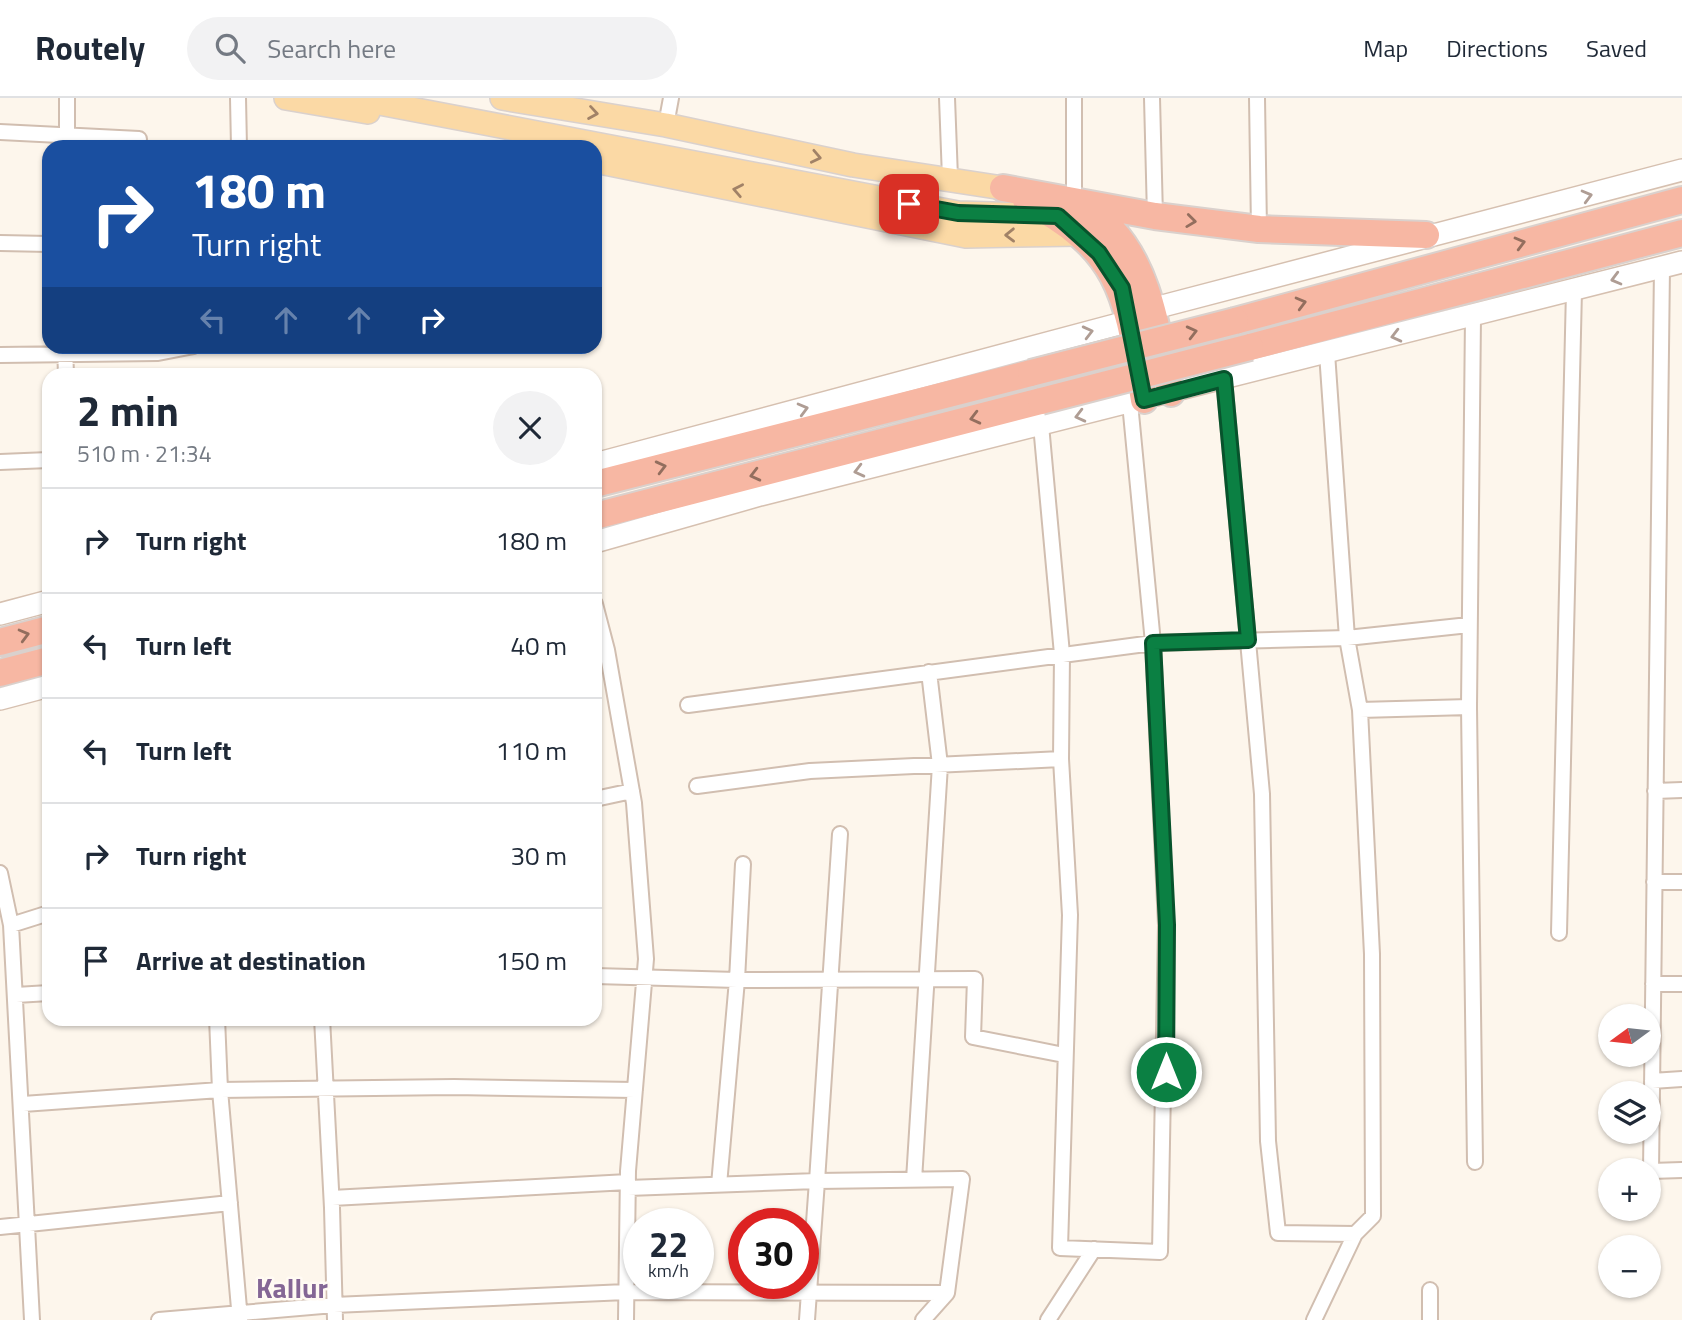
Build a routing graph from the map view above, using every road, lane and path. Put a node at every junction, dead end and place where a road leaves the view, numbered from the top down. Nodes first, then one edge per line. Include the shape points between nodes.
1 (67, 98) edge
2 (238, 98) edge
3 (286, 98) edge
4 (352, 98) edge
5 (502, 98) edge
6 (670, 98) edge
7 (947, 98) edge
8 (1074, 98) edge
9 (1152, 98) edge
10 (1257, 98) edge
11 (666, 125) junction
12 (0, 132) edge
13 (139, 139) dead end
14 (67, 140) edge
15 (239, 140) edge
16 (493, 140) edge
17 (576, 140) edge
18 (602, 145) edge
19 (602, 162) edge
20 (1682, 170) edge
21 (950, 178) junction
22 (1003, 188) joint
23 (1682, 200) edge
24 (1070, 216) junction
25 (1155, 216) junction
26 (1259, 229) junction
27 (1682, 233) edge
28 (1426, 235) junction
29 (0, 243) edge
30 (42, 244) edge
31 (1672, 264) edge
32 (1574, 290) junction
33 (1141, 315) junction
34 (1473, 316) junction
35 (42, 352) edge
36 (1327, 353) junction
37 (0, 355) edge
38 (1224, 379) junction
39 (1171, 393) junction
40 (1137, 401) junction
41 (1041, 413) junction
42 (42, 460) edge
43 (0, 462) edge
44 (602, 462) edge
45 (602, 482) edge
46 (602, 514) edge
47 (602, 539) edge
48 (42, 603) edge
49 (0, 614) edge
50 (1469, 625) junction
51 (42, 631) edge
52 (602, 635) edge
53 (1347, 638) junction
54 (1248, 640) junction
55 (0, 642) edge
56 (1153, 643) junction
57 (1062, 654) junction
58 (42, 662) edge
59 (929, 672) junction
60 (0, 673) edge
61 (611, 674) junction
62 (602, 676) edge
63 (42, 688) edge
64 (0, 699) edge
65 (688, 705) dead end
66 (1469, 707) junction
67 (1360, 710) junction
68 (1060, 759) junction
69 (940, 765) junction
70 (697, 786) dead end
71 (1655, 790) junction
72 (1682, 790) edge
73 (632, 791) junction
74 (602, 797) edge
75 (840, 834) dead end
76 (743, 864) dead end
77 (0, 873) edge
78 (1654, 882) junction
79 (1682, 882) edge
80 (42, 916) edge
81 (11, 925) junction
82 (1559, 933) dead end
83 (7, 958) edge
84 (645, 975) junction
85 (602, 976) edge
86 (928, 977) junction
87 (829, 978) junction
88 (737, 980) junction
89 (1682, 984) edge
90 (1653, 985) junction
91 (42, 993) edge
92 (16, 995) junction
93 (217, 1026) edge
94 (322, 1026) edge
95 (1064, 1055) junction
96 (1682, 1079) edge
97 (1652, 1081) joint
98 (326, 1088) junction
99 (220, 1090) junction
100 (635, 1090) junction
101 (23, 1104) junction
102 (1651, 1144) edge
103 (1475, 1163) dead end
104 (1682, 1170) edge
105 (914, 1180) junction
106 (817, 1181) junction
107 (628, 1185) junction
108 (719, 1185) junction
109 (332, 1198) junction
110 (230, 1203) junction
111 (628, 1208) edge
112 (815, 1208) edge
113 (29, 1222) junction
114 (0, 1227) edge
115 (1355, 1234) junction
116 (1094, 1249) junction
117 (1430, 1290) dead end
118 (819, 1291) edge
119 (623, 1293) edge
120 (947, 1293) junction
121 (626, 1299) edge
122 (808, 1299) edge
123 (334, 1313) edge
124 (240, 1317) edge
125 (32, 1320) edge
126 (159, 1320) edge
127 (626, 1320) edge
128 (807, 1320) edge
129 (923, 1320) edge
130 (1048, 1320) edge
131 (1314, 1320) edge
132 (1430, 1320) edge

1 - 14 street
2 - 15 street
3 - 16 main road
4 - 17 main road
5 -> 11 main road
6 - 11 street
7 - 21 street
8 - 24 street
9 - 25 street
10 - 26 street
11 -> 21 main road via 853,165
12 - 14 street
13 - 14 street
18 - 24 main road via 958,213
24 -> 19 main road via 966,236
28 -> 20 street
21 - 22 main road
22 - 24 highway
45 -> 23 highway, bridge via 1235,321
24 - 25 highway
24 - 33 highway
25 -> 26 highway
26 - 28 highway
27 - 41 highway, bridge via 1250,347
28 - 33 street
29 - 30 street
31 -> 32 street
31 - 71 street
32 - 34 street
32 - 82 street
33 - 39 highway
33 - 40 highway
44 -> 33 street
34 -> 36 street
34 - 50 street
35 - 37 street
36 - 38 street
36 - 53 street
38 - 39 street
38 - 54 street
39 - 40 street
40 -> 41 street
40 - 56 street
41 -> 46 highway
41 -> 47 street
41 - 57 street
42 - 43 street
48 - 49 street
50 - 53 street
50 - 66 street
55 -> 51 highway
52 - 61 street
53 - 54 street
53 - 67 street
54 - 56 street
54 - 115 street via 1262,794 1268,1141 1278,1233
56 - 57 street
56 - 116 street via 1167,925 1160,1252
57 - 59 street
57 - 68 street
58 - 60 highway
59 - 65 street
59 - 69 street
61 - 62 street
61 - 73 street
63 - 64 street
66 - 67 street
66 - 103 street
67 - 115 street via 1372,954 1373,1216
68 - 69 street
68 - 95 street via 1070,915
69 - 70 street via 810,771
69 - 86 street
71 - 72 street
71 - 78 street
73 - 74 street
73 - 84 street
75 - 87 street
76 - 88 street
77 - 81 street
78 - 79 street
78 - 90 street
80 - 81 street
81 - 83 street
83 - 92 street
84 - 85 street
84 - 88 street
84 - 100 street
86 - 87 street
86 - 95 street via 975,979 974,1037
86 - 105 street
87 - 88 street
87 - 106 street
88 - 108 street
89 - 90 street
90 - 97 street
91 - 92 street
92 - 101 street
93 - 99 street
94 - 98 street
95 - 116 street via 1060,1248
96 - 97 street
98 - 99 street
98 - 100 street
98 - 109 street
99 - 101 street
99 - 110 street
100 - 107 street
101 - 113 street
102 - 104 street via 1651,1171
105 - 106 street
105 - 120 street via 962,1179
106 - 108 street
106 - 112 street
107 - 108 street
107 - 109 street
107 - 111 street
109 - 123 street
110 - 113 street
110 - 124 street
113 - 114 street
113 - 125 street
115 - 131 street
116 - 130 street
117 - 132 street
118 - 120 street
119 - 123 street
120 - 129 street
121 - 127 street
122 - 128 street
123 - 124 street
124 - 126 street

